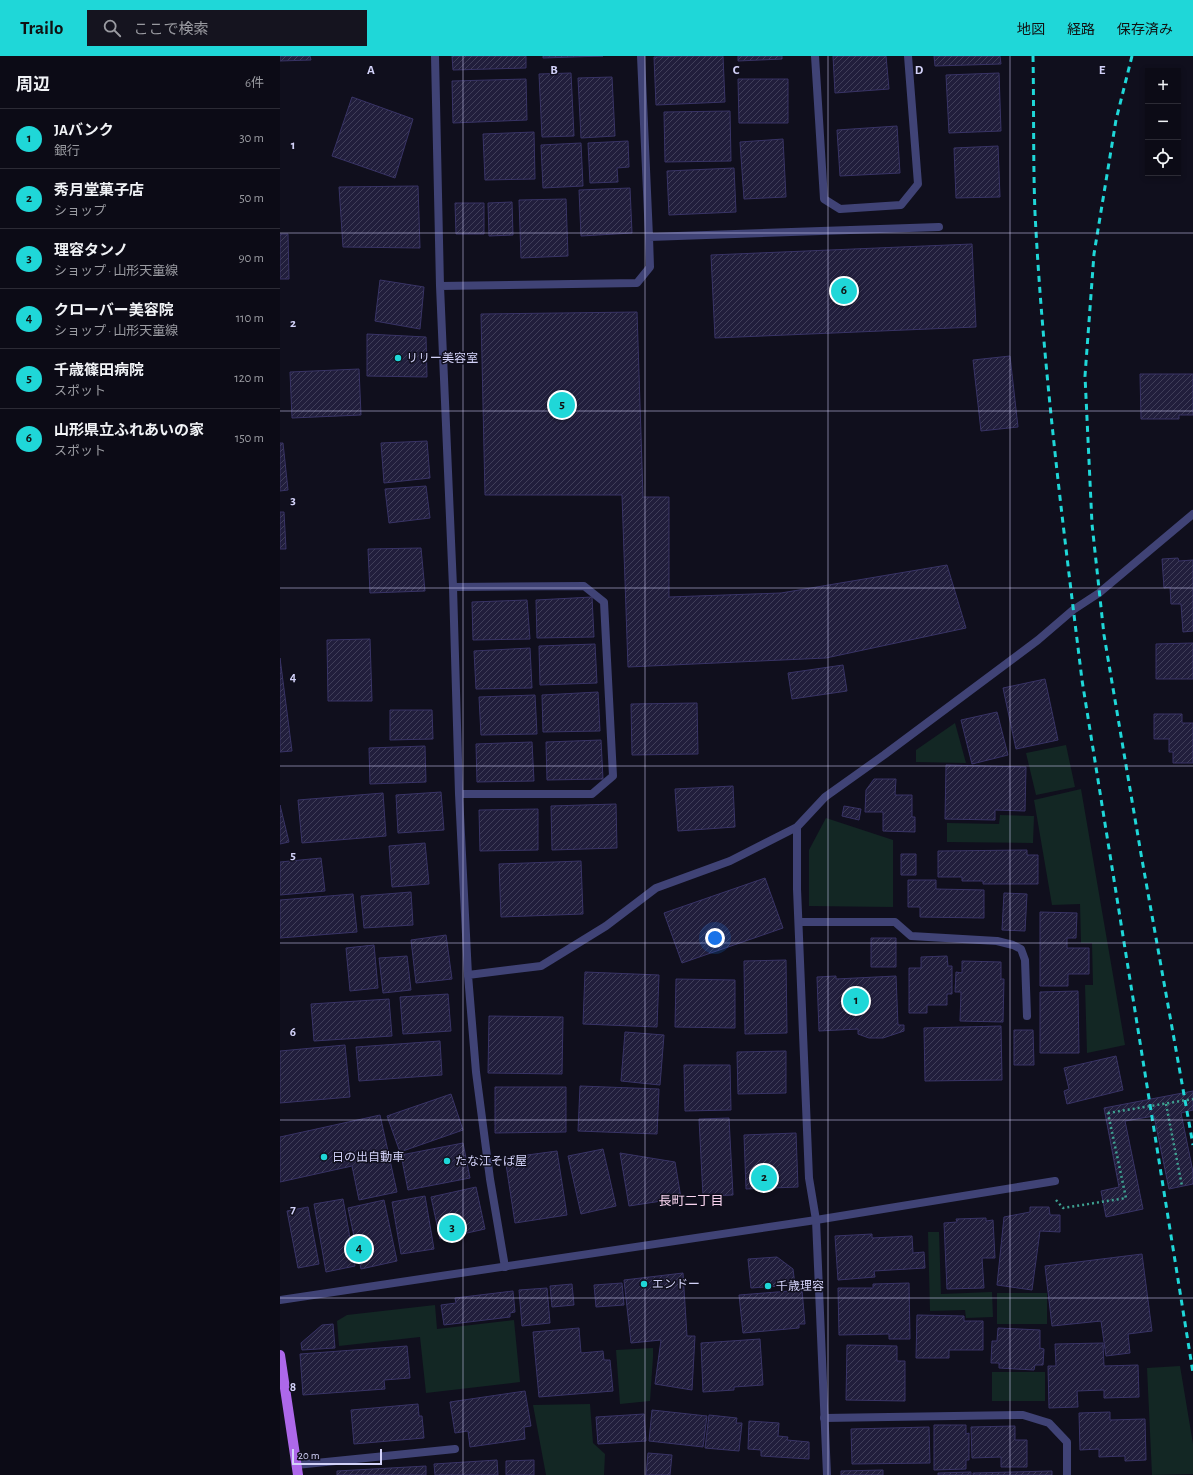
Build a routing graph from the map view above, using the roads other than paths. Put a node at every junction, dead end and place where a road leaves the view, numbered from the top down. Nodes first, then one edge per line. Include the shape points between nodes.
1 (435, 56) edge
2 (641, 56) edge
3 (815, 56) edge
4 (908, 56) edge
5 (939, 227) dead end
6 (649, 237) junction
7 (440, 286) junction
8 (1193, 514) edge
9 (453, 587) junction
10 (459, 794) junction
11 (797, 827) junction
12 (799, 922) junction
13 (468, 975) junction
14 (1027, 1016) dead end
15 (1055, 1181) dead end
16 (816, 1220) junction
17 (505, 1267) junction
18 (280, 1300) edge
19 (280, 1355) edge
20 (824, 1418) junction
21 (455, 1449) dead end
22 (296, 1465) junction
23 (298, 1475) edge
24 (827, 1475) edge
25 (1067, 1475) edge

1 - 7 street
2 - 6 street
3 - 4 street via 824,199 840,209 901,205 918,184
5 - 6 street
6 - 7 street via 650,266 637,283
7 - 9 street
8 - 11 street via 1099,593 1073,610 1038,640 884,756 825,797
9 - 10 street
9 - 10 street via 584,586 604,602 613,776 592,794
10 - 13 street
11 - 12 street
11 - 13 street via 730,861 656,888 606,926 541,966
12 - 14 street via 895,922 911,936 997,941 1013,945 1021,949 1025,960
12 - 16 street via 809,1178
13 - 17 street via 476,1072 490,1180
15 - 16 street
16 - 17 street
16 - 20 street
17 - 18 street
19 - 22 main road
20 - 24 street
20 - 25 street via 1023,1415 1049,1423 1067,1442
21 - 22 street
22 - 23 main road

